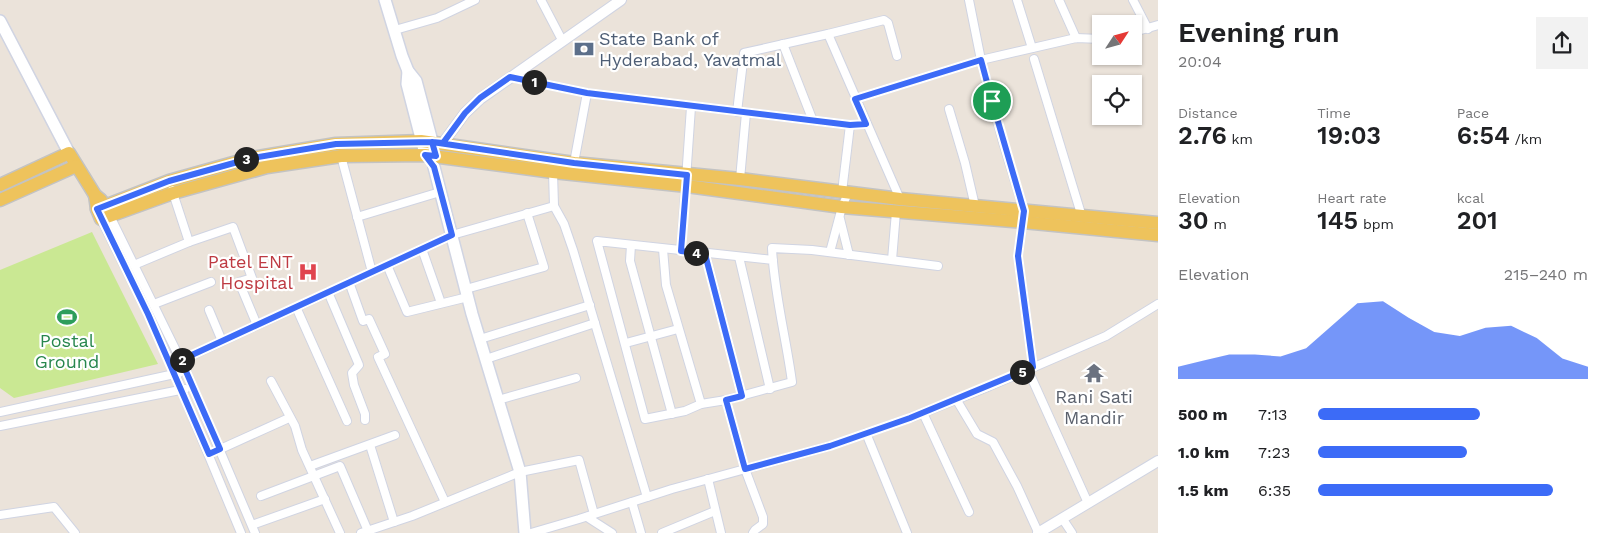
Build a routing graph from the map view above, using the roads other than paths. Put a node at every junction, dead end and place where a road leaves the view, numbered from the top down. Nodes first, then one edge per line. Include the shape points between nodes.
1 (385, 0) edge
2 (476, 0) edge
3 (541, 0) edge
4 (621, 0) edge
5 (969, 0) edge
6 (1017, 0) edge
7 (1060, 0) edge
8 (1133, 0) edge
9 (0, 21) edge
10 (1158, 25) edge
11 (1148, 29) junction
12 (395, 30) junction
13 (1142, 30) edge
14 (828, 34) junction
15 (1076, 38) junction
16 (1092, 39) edge
17 (562, 40) junction
18 (783, 44) junction
19 (1032, 48) junction
20 (897, 56) dead end
21 (1034, 59) dead end
22 (981, 60) junction
23 (510, 77) junction
24 (587, 93) junction
25 (855, 99) junction
26 (691, 107) junction
27 (949, 109) dead end
28 (737, 112) junction
29 (746, 113) junction
30 (813, 121) junction
31 (866, 124) junction
32 (850, 125) junction
33 (432, 142) junction
34 (69, 153) junction
35 (341, 156) junction
36 (431, 159) junction
37 (574, 163) junction
38 (76, 166) junction
39 (553, 172) junction
40 (687, 180) junction
41 (740, 180) junction
42 (0, 185) edge
43 (171, 187) junction
44 (440, 192) junction
45 (845, 192) junction
46 (900, 199) junction
47 (0, 200) edge
48 (554, 206) junction
49 (976, 206) junction
50 (104, 212) junction
51 (840, 212) junction
52 (896, 212) junction
53 (527, 214) junction
54 (357, 217) junction
55 (1024, 217) junction
56 (1082, 217) junction
57 (1158, 223) edge
58 (452, 235) junction
59 (1158, 236) edge
60 (189, 242) junction
61 (631, 245) junction
62 (422, 249) junction
63 (663, 249) junction
64 (681, 251) junction
65 (830, 252) junction
66 (705, 254) junction
67 (849, 255) junction
68 (739, 257) junction
69 (773, 260) junction
70 (892, 260) junction
71 (134, 265) junction
72 (387, 265) junction
73 (938, 266) dead end
74 (372, 272) junction
75 (211, 282) dead end
76 (349, 282) junction
77 (328, 292) junction
78 (467, 293) junction
79 (154, 304) junction
80 (441, 304) junction
81 (1158, 304) edge
82 (590, 305) junction
83 (296, 307) junction
84 (209, 310) dead end
85 (595, 323) junction
86 (257, 325) junction
87 (678, 329) junction
88 (652, 336) junction
89 (480, 339) junction
90 (222, 341) junction
91 (626, 343) junction
92 (486, 359) junction
93 (181, 360) junction
94 (171, 364) junction
95 (1031, 368) junction
96 (186, 371) junction
97 (175, 374) junction
98 (576, 378) dead end
99 (272, 381) dead end
100 (192, 387) junction
101 (770, 389) junction
102 (182, 390) junction
103 (742, 396) junction
104 (956, 399) junction
105 (498, 400) junction
106 (726, 400) junction
107 (701, 404) junction
108 (0, 412) edge
109 (923, 413) junction
110 (672, 414) junction
111 (290, 418) junction
112 (365, 420) dead end
113 (347, 421) dead end
114 (0, 426) edge
115 (866, 433) junction
116 (395, 435) dead end
117 (370, 445) junction
118 (220, 449) junction
119 (209, 454) junction
120 (1158, 461) edge
121 (310, 466) junction
122 (745, 469) junction
123 (520, 472) junction
124 (314, 476) junction
125 (708, 479) junction
126 (261, 496) dead end
127 (647, 497) junction
128 (325, 499) junction
129 (445, 502) junction
130 (632, 502) junction
131 (1088, 503) junction
132 (715, 511) junction
133 (969, 512) dead end
134 (0, 515) edge
135 (590, 516) junction
136 (1062, 518) junction
137 (394, 522) junction
138 (253, 529) edge
139 (560, 529) edge
140 (364, 532) edge
141 (75, 533) edge
142 (241, 533) edge
143 (340, 533) edge
144 (525, 533) edge
145 (531, 533) edge
146 (612, 533) edge
147 (640, 533) edge
148 (662, 533) edge
149 (721, 533) edge
150 (753, 533) edge
151 (907, 533) edge
152 (1038, 533) edge
153 (1072, 533) edge

1 - 12 main road
2 - 12 street via 438,18
3 - 17 street
4 - 17 street
5 - 22 street
6 - 19 street
7 - 15 street
8 - 11 street
9 - 34 main road
10 - 11 street
11 - 13 street
12 - 33 main road via 408,71 407,84
14 - 18 street
14 - 20 street via 884,20 888,23
14 - 25 street
15 - 16 street
15 - 19 street
17 - 23 street
18 - 28 street via 744,53
18 - 30 street
19 - 22 street
21 - 56 street
22 - 25 street
22 - 55 street
23 - 24 street
23 - 33 street via 480,98
24 - 26 street
24 - 37 street
25 - 31 street
26 - 28 street
26 - 40 street
27 - 49 street
28 - 29 street
29 - 30 street
29 - 41 street
30 - 32 street
31 - 32 street
31 - 46 street
32 - 45 street
33 - 36 main road
33 - 37 main road
33 - 43 main road via 327,146 252,158
34 - 38 main road
34 - 42 main road
35 - 36 main road
35 - 43 main road
35 - 54 street
36 - 39 main road
36 - 44 main road
37 - 40 main road
38 - 47 main road
38 - 50 main road
39 - 40 main road
39 - 48 street
40 - 41 main road
40 - 51 main road
40 - 64 street
41 - 45 main road
43 - 50 main road
43 - 60 street
44 - 54 street
44 - 58 main road
45 - 46 main road
45 - 51 street
46 - 49 main road
48 - 53 street
48 - 82 street via 564,224
49 - 55 main road
50 - 71 street
50 - 94 street
51 - 52 main road
51 - 65 street
51 - 67 street
52 - 55 main road
52 - 70 street
53 - 58 street
53 - 78 street via 544,268
54 - 74 street
55 - 56 main road
55 - 59 main road
55 - 95 street via 1018,256
56 - 57 main road
58 - 62 street
58 - 78 main road
60 - 71 street
60 - 86 street via 233,227 252,278 239,282
61 - 63 street
61 - 88 street via 630,261
61 - 91 street via 597,241
62 - 72 street
62 - 80 street
63 - 64 street
63 - 87 street via 666,285
64 - 66 street
65 - 67 street
65 - 69 street via 772,248
66 - 68 street
66 - 103 street
67 - 70 street
68 - 69 street
68 - 101 street
69 - 101 street via 792,382
70 - 73 street
71 - 79 street
72 - 74 street
72 - 80 street via 407,312
74 - 76 street
75 - 79 street
76 - 77 street
76 - 129 street via 364,322 369,319 385,354 378,357
77 - 83 street
77 - 112 street via 359,365 352,373
78 - 80 street
78 - 89 main road
79 - 93 street
81 - 95 street via 1106,336
82 - 85 street
82 - 89 street
83 - 86 street
83 - 113 street
84 - 90 street
85 - 92 street
85 - 127 street
86 - 90 street
87 - 88 street
87 - 107 street
88 - 91 street
88 - 110 street
89 - 92 main road
90 - 93 street
91 - 110 street via 645,419
92 - 105 main road
93 - 94 street
93 - 96 street
94 - 97 street
95 - 104 street
95 - 131 street
96 - 97 street
96 - 100 street
97 - 102 street
97 - 108 street
98 - 105 street
99 - 111 street
100 - 102 street
100 - 118 street
101 - 103 street
102 - 114 street
102 - 119 street
103 - 106 street
104 - 109 street
104 - 152 street via 977,434 993,442
105 - 123 main road
106 - 107 street
106 - 122 street
107 - 110 street
109 - 115 street
109 - 133 street
111 - 118 street
111 - 121 street
115 - 122 street
115 - 151 street
116 - 117 street
117 - 121 street
117 - 137 street
118 - 119 street
118 - 138 street
119 - 142 street
120 - 131 street
121 - 124 street
122 - 125 street
122 - 150 street via 763,517 763,524
123 - 129 street
123 - 135 street via 579,460
123 - 144 main road
124 - 126 street
124 - 128 street
124 - 140 street via 340,466
125 - 127 street
125 - 132 street
127 - 130 street
128 - 138 street
128 - 143 street
129 - 137 street
130 - 135 street
130 - 147 street
131 - 136 street
132 - 148 street
132 - 149 street
134 - 141 street via 54,507
135 - 139 street
135 - 146 street
136 - 152 street
136 - 153 street
137 - 140 street
139 - 145 street

